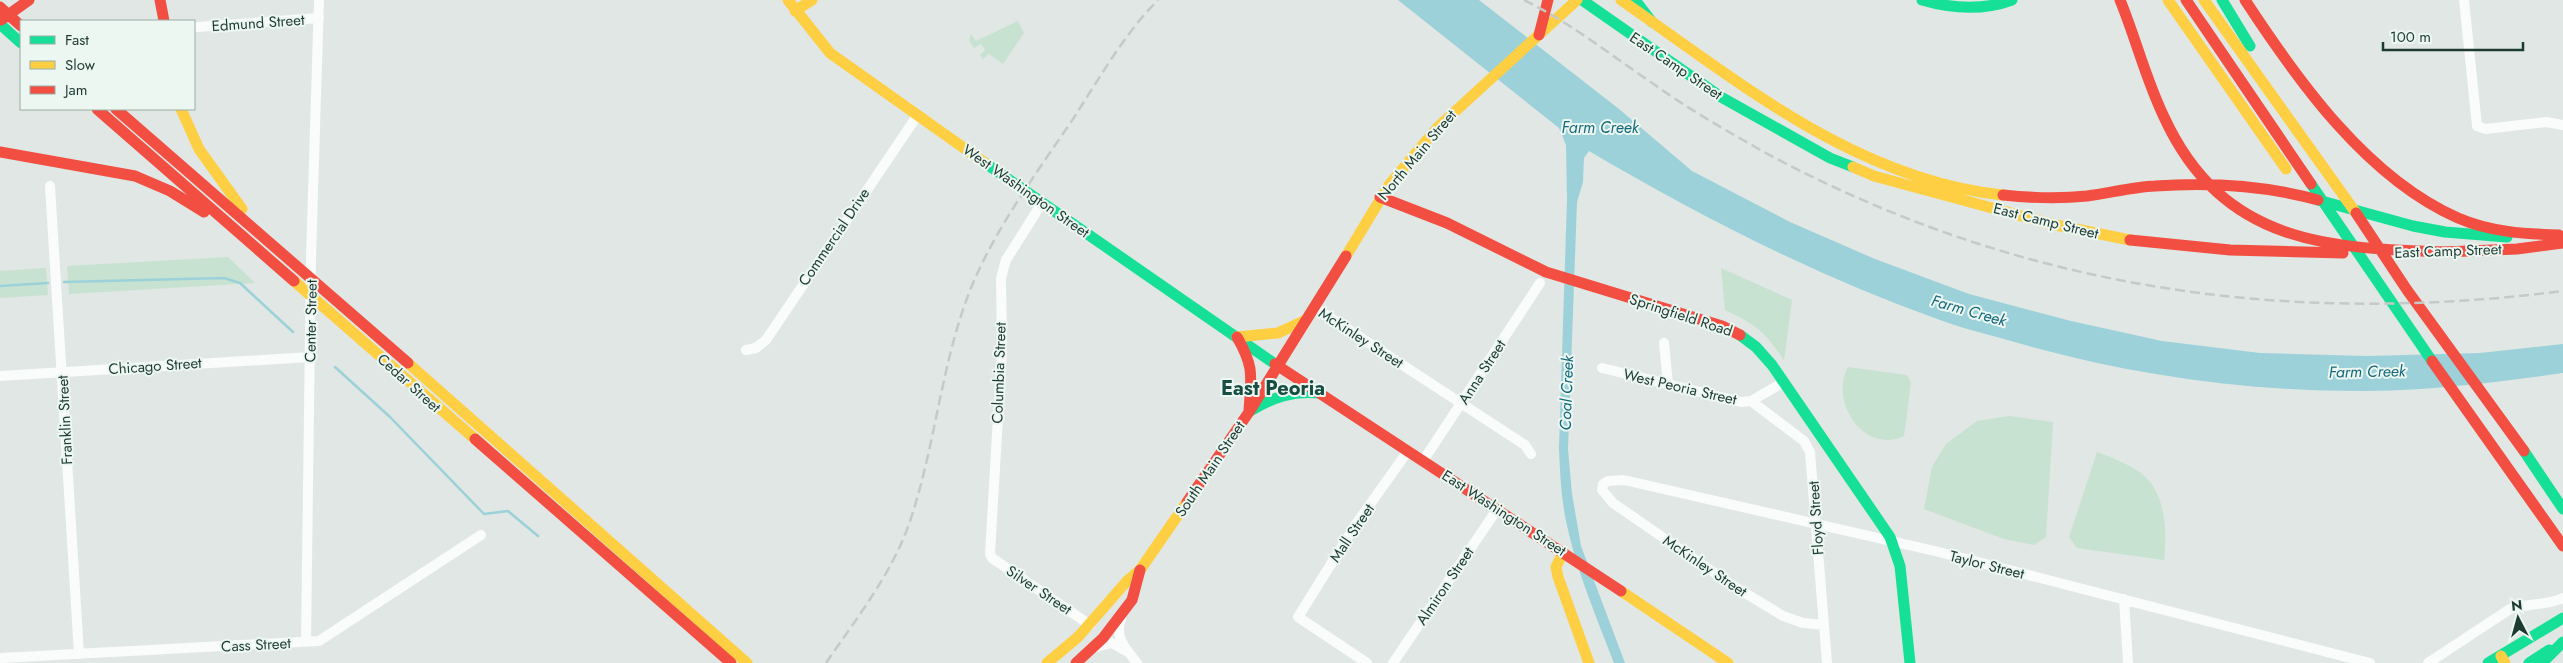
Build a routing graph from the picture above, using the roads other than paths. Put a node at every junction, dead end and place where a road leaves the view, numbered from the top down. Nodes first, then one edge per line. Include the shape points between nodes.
1 (29, 0) edge
2 (160, 0) edge
3 (319, 0) edge
4 (788, 0) edge
5 (812, 0) edge
6 (1548, 0) edge
7 (1577, 0) edge
8 (1582, 0) edge
9 (1621, 0) edge
10 (1635, 0) edge
11 (1922, 0) edge
12 (2012, 0) edge
13 (2120, 0) edge
14 (2168, 0) edge
15 (2186, 0) edge
16 (2204, 0) edge
17 (2222, 0) edge
18 (2245, 0) edge
19 (2464, 0) edge
20 (0, 8) edge
21 (795, 11) junction
22 (319, 18) junction
23 (164, 20) edge
24 (1652, 22) junction
25 (20, 25) edge
26 (3, 26) edge
27 (198, 27) dead end
28 (1539, 35) junction
29 (20, 42) edge
30 (2278, 105) junction
31 (98, 110) edge
32 (117, 110) edge
33 (182, 110) edge
34 (918, 116) junction
35 (2563, 126) edge
36 (0, 152) edge
37 (50, 186) dead end
38 (1380, 197) junction
39 (1042, 203) junction
40 (2562, 236) edge
41 (253, 244) junction
42 (2453, 252) junction
43 (283, 253) junction
44 (1540, 283) dead end
45 (1314, 307) junction
46 (1306, 320) junction
47 (1237, 337) junction
48 (1664, 343) dead end
49 (746, 350) dead end
50 (310, 357) junction
51 (1278, 366) junction
52 (1602, 368) dead end
53 (62, 372) junction
54 (0, 376) edge
55 (1784, 382) junction
56 (1668, 384) junction
57 (1319, 393) junction
58 (1751, 400) junction
59 (1461, 404) junction
60 (1249, 412) junction
61 (2467, 412) junction
62 (1408, 451) junction
63 (1531, 454) dead end
64 (1423, 461) junction
65 (1602, 484) joint
66 (1498, 508) junction
67 (2563, 508) edge
68 (1816, 523) junction
69 (481, 535) dead end
70 (1892, 541) junction
71 (2563, 546) edge
72 (1564, 552) junction
73 (990, 554) joint
74 (1140, 570) junction
75 (2563, 598) edge
76 (2124, 600) junction
77 (1124, 611) junction
78 (2563, 618) edge
79 (1090, 625) junction
80 (1824, 625) junction
81 (306, 642) junction
82 (2563, 642) edge
83 (1087, 653) junction
84 (79, 654) junction
85 (728, 657) edge
86 (0, 658) edge
87 (2503, 659) edge
88 (1134, 660) edge
89 (749, 663) edge
90 (1046, 663) edge
91 (1076, 663) edge
92 (1368, 663) edge
93 (1393, 663) edge
94 (1589, 663) edge
95 (1728, 663) edge
96 (1828, 663) edge
97 (1910, 663) edge
98 (2128, 663) edge
99 (2370, 663) edge
100 (2428, 663) edge
101 (2488, 663) edge
102 (2529, 663) edge
103 (2542, 663) edge

1 - 26 main road
2 - 23 main road
3 - 22 street, Center Street
4 - 21 main road, West Washington Street
5 - 21 main road
6 - 28 main road
7 - 28 main road, North Main Street
8 - 42 main road, East Camp Street via 1677,68 1761,120 1830,158 1900,184 2090,233 2174,246 2357,253
9 - 24 main road, East Camp Street
10 - 24 main road
11 - 12 main road via 1969,9
13 - 42 main road via 2165,119 2197,172 2221,197 2263,226 2311,242 2383,250
14 - 61 main road via 2369,287
15 - 61 main road
16 - 30 main road
17 - 30 main road via 2269,78
18 - 40 main road via 2323,106 2368,154 2409,190 2442,210 2476,224 2515,233
19 - 35 street via 2477,126 2486,129 2546,122
20 - 25 main road
21 - 34 main road, West Washington Street via 830,53
22 - 27 street, Edmund Street
22 - 50 street, Center Street
24 - 40 main road, East Camp Street via 1845,148 1905,174 1949,186 2036,199 2154,186 2234,184 2316,198 2445,232 2499,237
26 - 29 main road
28 - 38 main road, North Main Street via 1438,127
30 - 67 main road
31 - 41 main road, Cedar Street
32 - 43 main road, Cedar Street
33 - 43 main road via 206,161 248,216
34 - 39 main road, West Washington Street
34 - 49 street, Commercial Drive via 766,340 756,348
36 - 41 main road via 122,172 154,182
37 - 53 street, Franklin Street
38 - 45 main road, North Main Street
38 - 55 main road, Springfield Road via 1448,223 1563,278 1733,330 1755,345
39 - 47 main road, West Washington Street
39 - 73 street, Columbia Street via 1006,260 1001,278 1002,348
40 - 42 main road, East Camp Street via 2517,249
41 - 85 main road, Cedar Street
43 - 85 main road, Cedar Street via 599,531
44 - 59 street, Anna Street
45 - 46 main road, North Main Street
45 - 59 street, McKinley Street
46 - 47 main road via 1278,333
46 - 51 main road, North Main Street
47 - 51 main road, West Washington Street
47 - 60 main road via 1251,368
48 - 56 street
50 - 53 street, Chicago Street
50 - 81 street, Center Street
51 - 57 main road, East Washington Street
51 - 60 main road, South Main Street
52 - 56 street, West Peoria Street
53 - 54 street, Chicago Street
53 - 84 street, Franklin Street
55 - 58 street, West Peoria Street
55 - 70 main road, Springfield Road
56 - 58 street, West Peoria Street via 1741,402
57 - 60 main road via 1288,394 1264,402
57 - 62 main road, East Washington Street
58 - 68 street, Floyd Street via 1808,447 1812,461
59 - 63 street, McKinley Street via 1525,445
59 - 64 street, Anna Street
60 - 74 main road, South Main Street
61 - 71 main road
62 - 64 main road, East Washington Street
62 - 92 street, Mall Street via 1356,524 1298,617
64 - 66 main road, East Washington Street
65 - 68 street, Taylor Street via 1608,480 1624,480
65 - 80 street, McKinley Street via 1602,490 1613,503 1740,590 1783,616 1803,623
66 - 72 main road, East Washington Street
66 - 93 street, Almiron Street
68 - 70 street, Taylor Street
68 - 80 street, Floyd Street
69 - 81 street, Cass Street via 325,638
70 - 76 street, Taylor Street
70 - 97 main road, Springfield Road via 1900,566
72 - 94 main road via 1556,567 1558,577
72 - 95 main road, East Washington Street
73 - 79 street, Silver Street
74 - 77 main road, South Main Street via 1132,600
74 - 79 main road, South Main Street
75 - 100 street via 2510,609
76 - 98 street
76 - 99 street, Taylor Street
77 - 83 main road, South Main Street
77 - 88 street via 1119,637
78 - 87 main road
79 - 90 main road, South Main Street
80 - 96 street, Floyd Street
81 - 84 street, Cass Street
82 - 102 main road
82 - 103 main road
83 - 88 street via 1112,643 1119,645
83 - 91 main road, South Main Street
84 - 86 street, Cass Street
85 - 89 main road
87 - 101 main road

